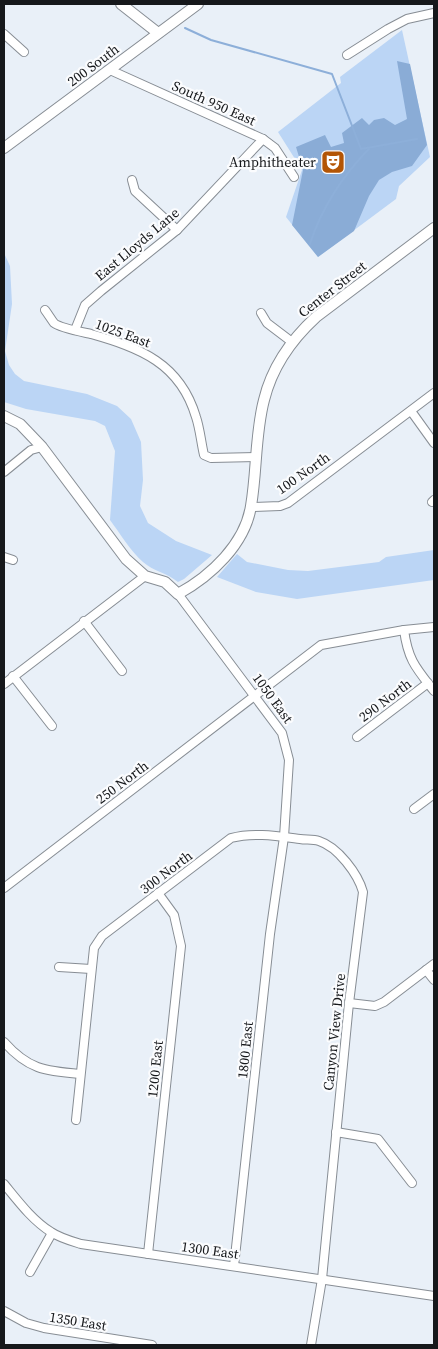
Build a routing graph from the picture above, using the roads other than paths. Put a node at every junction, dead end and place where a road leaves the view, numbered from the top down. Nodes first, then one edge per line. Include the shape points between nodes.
1 (121, 4) edge
2 (198, 4) edge
3 (434, 13) edge
4 (158, 33) junction
5 (4, 34) edge
6 (24, 52) dead end
7 (347, 55) dead end
8 (110, 70) junction
9 (263, 139) junction
10 (4, 148) edge
11 (294, 176) dead end
12 (132, 180) dead end
13 (434, 228) edge
14 (177, 230) junction
15 (45, 310) dead end
16 (261, 313) dead end
17 (75, 330) junction
18 (292, 342) junction
19 (434, 394) edge
20 (411, 411) junction
21 (4, 416) edge
22 (434, 443) edge
23 (42, 446) junction
24 (256, 457) junction
25 (4, 472) edge
26 (251, 507) junction
27 (4, 556) edge
28 (13, 560) dead end
29 (145, 576) junction
30 (178, 594) junction
31 (84, 621) junction
32 (434, 627) edge
33 (404, 630) junction
34 (122, 670) dead end
35 (14, 676) junction
36 (428, 683) junction
37 (4, 684) edge
38 (434, 691) edge
39 (256, 696) junction
40 (52, 726) dead end
41 (357, 737) dead end
42 (434, 794) edge
43 (414, 809) dead end
44 (284, 837) junction
45 (4, 888) edge
46 (158, 893) junction
47 (434, 964) edge
48 (59, 967) dead end
49 (91, 969) junction
50 (426, 970) junction
51 (434, 980) edge
52 (349, 1003) junction
53 (4, 1042) edge
54 (80, 1074) junction
55 (76, 1120) dead end
56 (336, 1132) junction
57 (412, 1183) dead end
58 (4, 1184) edge
59 (52, 1233) junction
60 (148, 1254) junction
61 (234, 1266) junction
62 (30, 1272) dead end
63 (322, 1279) junction
64 (434, 1296) edge
65 (4, 1311) edge
66 (152, 1345) edge
67 (311, 1345) edge

1 - 4 street
2 - 4 street, 200 South
3 - 7 street via 408,19
4 - 8 street, 200 South
5 - 6 street
8 - 9 street, South 950 East
8 - 10 street, 200 South
9 - 11 street, South 950 East via 275,148
9 - 14 street, East Lloyds Lane
12 - 14 street via 135,191
13 - 18 street, Center Street via 316,317
14 - 17 street, East Lloyds Lane via 85,305
15 - 17 street, 1025 East via 55,324
16 - 18 street via 268,323
17 - 24 street, 1025 East via 134,348 165,366 177,379 196,416 204,454 210,458
18 - 24 street, Center Street via 275,368 264,400
19 - 20 street, 100 North
20 - 22 street
20 - 26 street, 100 North via 288,503
21 - 23 street via 20,424
23 - 25 street via 31,450
23 - 29 street via 126,559
24 - 26 street, Center Street
26 - 30 street via 242,534 230,551 213,570
27 - 28 street
29 - 30 street via 165,582
29 - 31 street
30 - 39 street, 1050 East
31 - 34 street
31 - 35 street
32 - 33 street, 250 North
33 - 36 street via 411,661
33 - 39 street, 250 North via 321,645
35 - 37 street
35 - 40 street
36 - 38 street
36 - 41 street, 290 North
39 - 44 street, 1050 East via 282,733 289,760
39 - 45 street, 250 North
42 - 43 street
44 - 46 street, 300 North via 243,834 231,838
44 - 52 street, Canyon View Drive via 319,841 337,852 360,881 363,892
44 - 61 street, 1800 East via 270,934
46 - 49 street, 300 North via 102,936 94,948
46 - 60 street, 1200 East via 174,914 181,946
47 - 50 street
48 - 49 street
49 - 54 street, 300 North
50 - 51 street
50 - 52 street via 375,1006
52 - 56 street, Canyon View Drive
53 - 54 street via 17,1056 43,1070
54 - 55 street, 300 North
56 - 57 street via 378,1139
56 - 63 street, Canyon View Drive
58 - 59 street, 1300 East via 23,1207
59 - 60 street, 1300 East via 81,1244
59 - 62 street
60 - 61 street, 1300 East
61 - 63 street, 1300 East
63 - 64 street, 1300 East
63 - 67 street, Canyon View Drive
65 - 66 street, 1350 East via 26,1324

